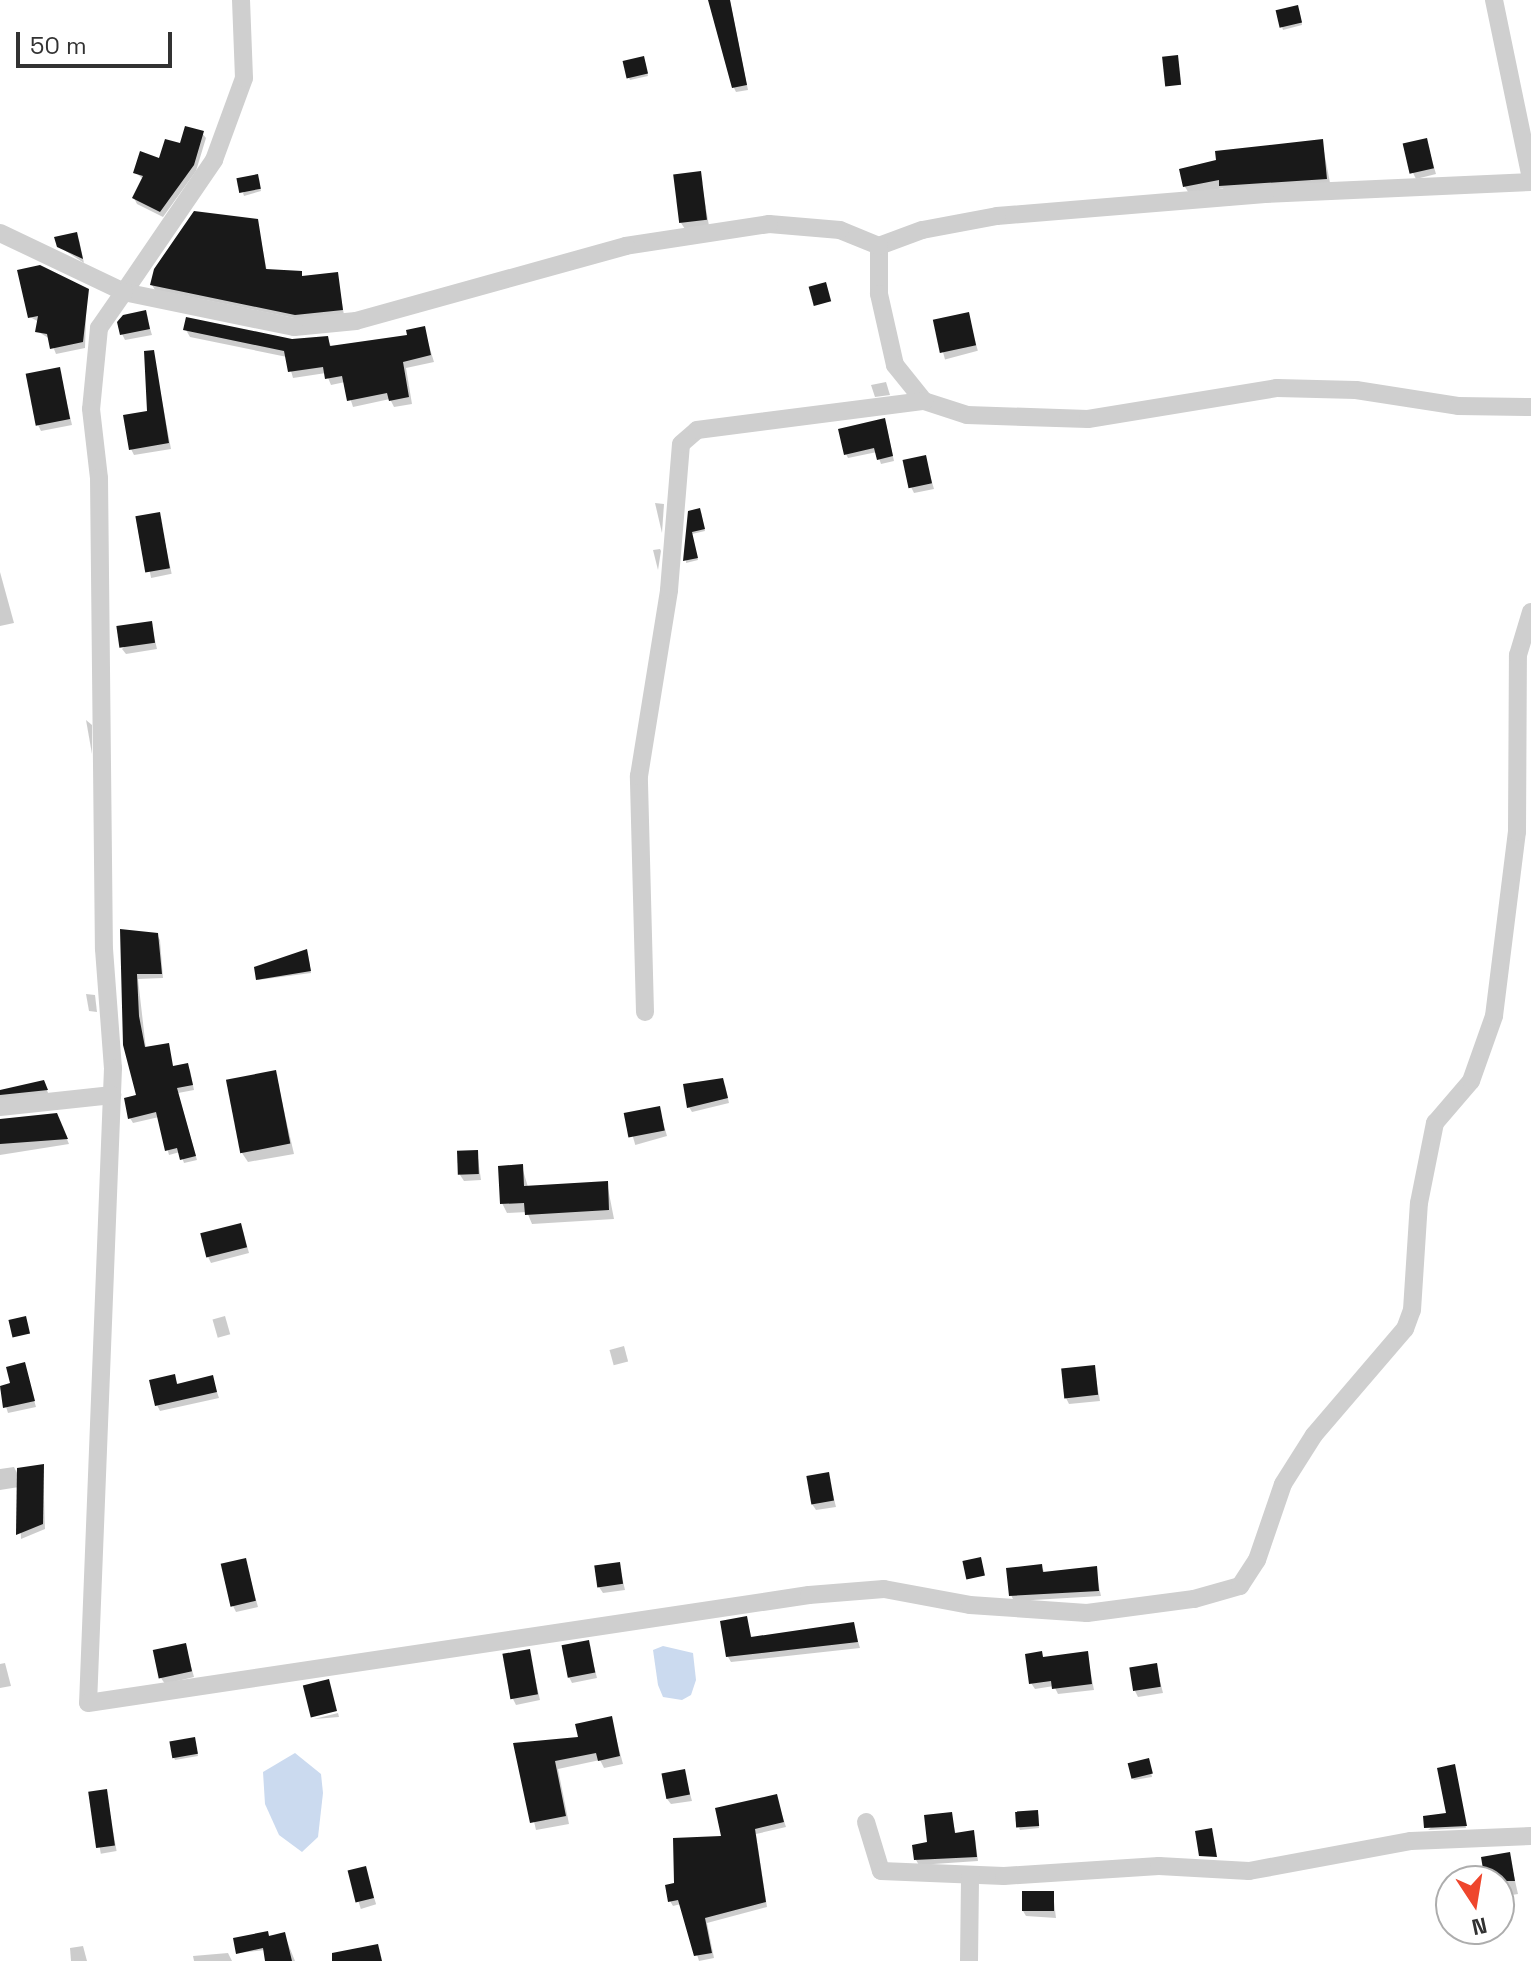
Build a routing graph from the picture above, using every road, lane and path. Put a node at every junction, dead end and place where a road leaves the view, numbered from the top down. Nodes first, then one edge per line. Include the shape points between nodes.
1 (241, 0) edge
2 (1494, 0) edge
3 (1531, 181) edge
4 (0, 233) edge
5 (879, 246) junction
6 (124, 292) junction
7 (924, 401) junction
8 (1531, 407) edge
9 (1531, 612) edge
10 (645, 1012) dead end
11 (112, 1095) junction
12 (0, 1107) edge
13 (866, 1822) dead end
14 (1531, 1836) edge
15 (970, 1875) junction
16 (969, 1961) edge

1 - 6 street via 244,78 214,160
2 - 3 street
3 - 5 street via 1265,194 997,216 922,230
4 - 6 street
5 - 6 street via 840,230 769,224 626,246 356,321 294,327
5 - 7 street via 879,294 895,365
6 - 11 street via 99,328 91,409 99,478 104,949
7 - 8 street via 967,415 1088,419 1277,388 1356,390 1458,406
7 - 10 street via 697,430 681,444 669,590 639,776
9 - 11 street via 1518,655 1517,832 1494,1016 1471,1081 1435,1123 1419,1203 1412,1310 1405,1329 1314,1435 1283,1484 1257,1560 1240,1586 1194,1599 1087,1613 970,1605 884,1589 809,1595 88,1703
11 - 12 street
13 - 15 street via 881,1871
14 - 15 street via 1411,1841 1249,1871 1159,1866
15 - 16 street

